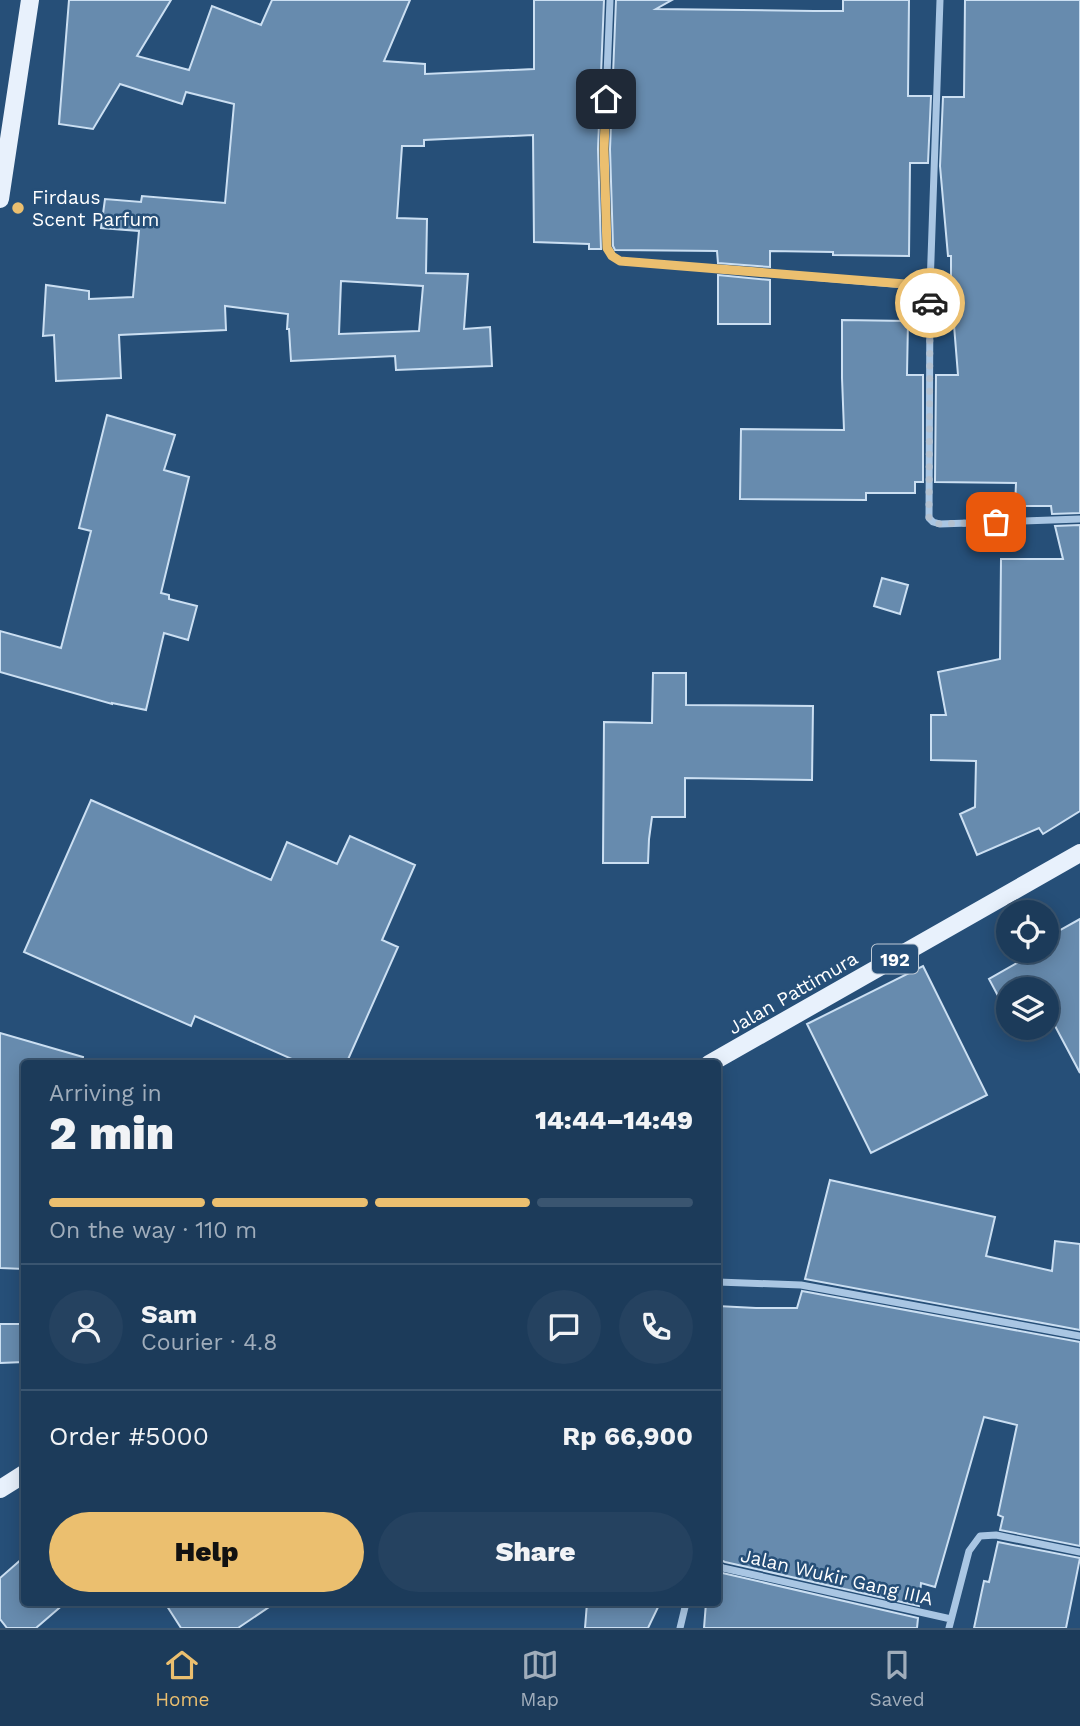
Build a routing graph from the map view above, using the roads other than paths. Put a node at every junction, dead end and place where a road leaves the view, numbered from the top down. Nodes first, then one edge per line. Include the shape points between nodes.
1 (30, 0) edge
2 (610, 0) edge
3 (940, 0) edge
4 (0, 199) edge
5 (930, 286) junction
6 (1080, 519) edge
7 (1080, 853) edge
8 (716, 1060) edge
9 (721, 1282) edge
10 (1080, 1336) edge
11 (21, 1476) edge
12 (2, 1486) edge
13 (1080, 1552) edge
14 (721, 1567) edge
15 (685, 1606) edge
16 (951, 1619) junction
17 (681, 1628) edge
18 (949, 1628) edge

1 - 4 main road
2 - 5 street via 604,149 607,248 612,256 620,261
3 - 5 street
5 - 6 street via 929,518 940,524
7 - 8 main road, Jalan Pattimura / 192
9 - 10 street via 801,1285
11 - 12 main road
13 - 16 street via 996,1535 980,1536 970,1551
14 - 16 street, Jalan Wukir Gang IIIA
15 - 17 street
16 - 18 street

